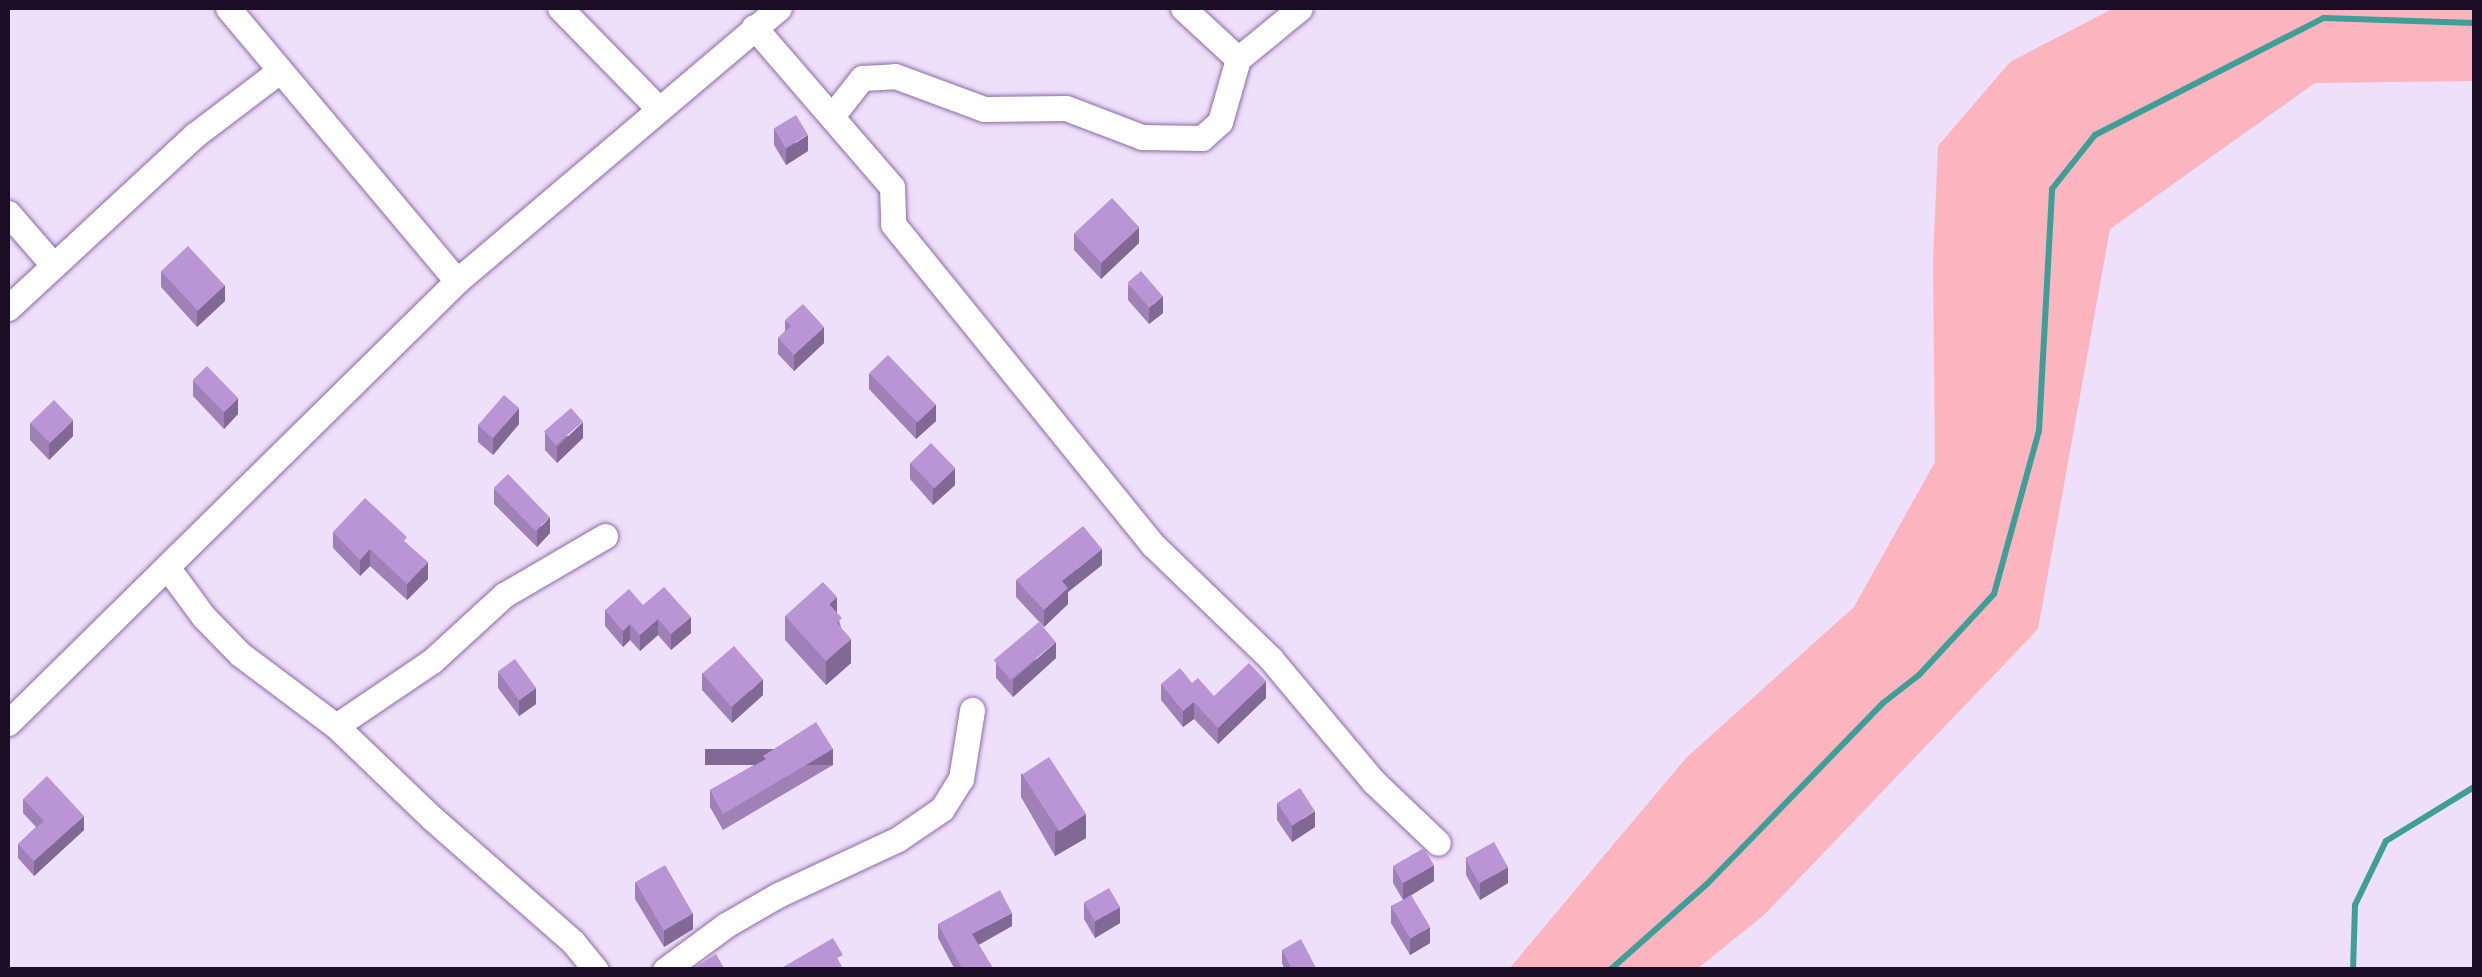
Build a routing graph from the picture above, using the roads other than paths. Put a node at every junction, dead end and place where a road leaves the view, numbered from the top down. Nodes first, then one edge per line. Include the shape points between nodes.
1 (228, 8) edge
2 (560, 8) edge
3 (778, 8) edge
4 (1183, 8) edge
5 (1300, 8) edge
6 (754, 28) junction
7 (1238, 59) junction
8 (278, 72) junction
9 (656, 107) junction
10 (832, 116) junction
11 (8, 214) edge
12 (53, 265) junction
13 (457, 281) junction
14 (8, 308) edge
15 (606, 536) dead end
16 (167, 567) junction
17 (972, 710) dead end
18 (8, 723) edge
19 (336, 726) junction
20 (1438, 843) dead end
21 (596, 970) edge
22 (665, 970) edge

1 - 8 street
2 - 9 street
3 - 6 street
4 - 7 street
5 - 7 street
6 - 9 street
6 - 10 street
7 - 10 street via 1220,122 1202,138 1142,136 1066,108 984,110 896,76 862,78
8 - 12 street via 195,135
8 - 13 street
9 - 13 street
10 - 20 street via 894,191 893,224 1153,546 1271,659 1374,782
11 - 12 street
12 - 14 street
13 - 16 street
15 - 19 street via 504,595 432,661
16 - 18 street
16 - 19 street via 240,654
17 - 22 street via 961,778 942,809 898,839 726,925
19 - 21 street

